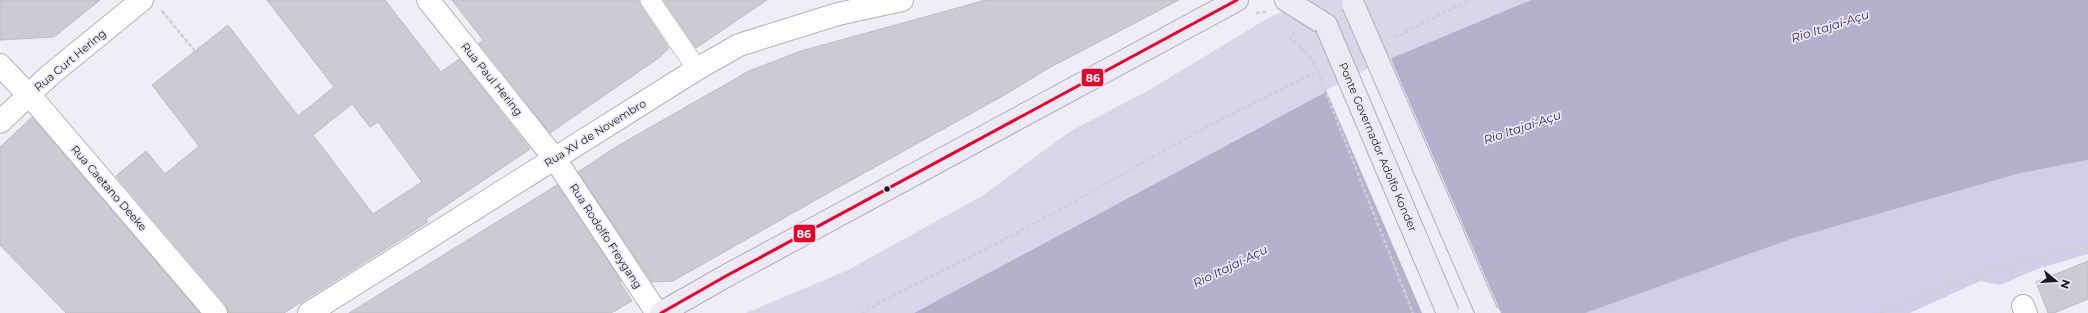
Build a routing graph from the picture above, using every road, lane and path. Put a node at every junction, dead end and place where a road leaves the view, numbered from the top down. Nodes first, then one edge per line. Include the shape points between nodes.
1 (142, 0) edge
2 (428, 0) edge
3 (650, 0) edge
4 (902, 0) edge
5 (1237, 0) edge
6 (1286, 0) edge
7 (1470, 0) edge
8 (1353, 2) edge
9 (841, 7) edge
10 (171, 21) dead end
11 (1389, 40) dead end
12 (1301, 47) dead end
13 (195, 51) dead end
14 (0, 65) edge
15 (697, 69) junction
16 (1325, 69) dead end
17 (28, 95) junction
18 (0, 122) edge
19 (555, 159) junction
20 (2088, 245) edge
21 (216, 313) edge
22 (309, 313) edge
23 (657, 313) edge
24 (661, 313) edge
25 (861, 313) edge
26 (1413, 313) edge
27 (1448, 313) edge
28 (1487, 313) edge
29 (1879, 313) edge

1 - 17 street, Rua Curt Hering
2 - 19 street, Rua Paul Hering
3 - 15 street
4 - 9 street, Rua XV de Novembro
5 - 24 main road
6 - 27 main road, Ponte Governador Adolfo Konder, bridge via 1326,25
7 - 11 path
8 - 28 main road, bridge
9 - 15 street, Rua XV de Novembro via 739,45
10 - 13 path
12 - 26 path, bridge via 1312,60 1321,80
14 - 17 street, Rua Caetano Deeke
15 - 19 street, Rua XV de Novembro
16 - 25 path via 1275,91 1028,227
17 - 18 street, Rua Curt Hering
17 - 21 street, Rua Caetano Deeke
19 - 22 street, Rua XV de Novembro
19 - 23 street, Rua Rodolfo Freygang
20 - 29 path via 1990,271

